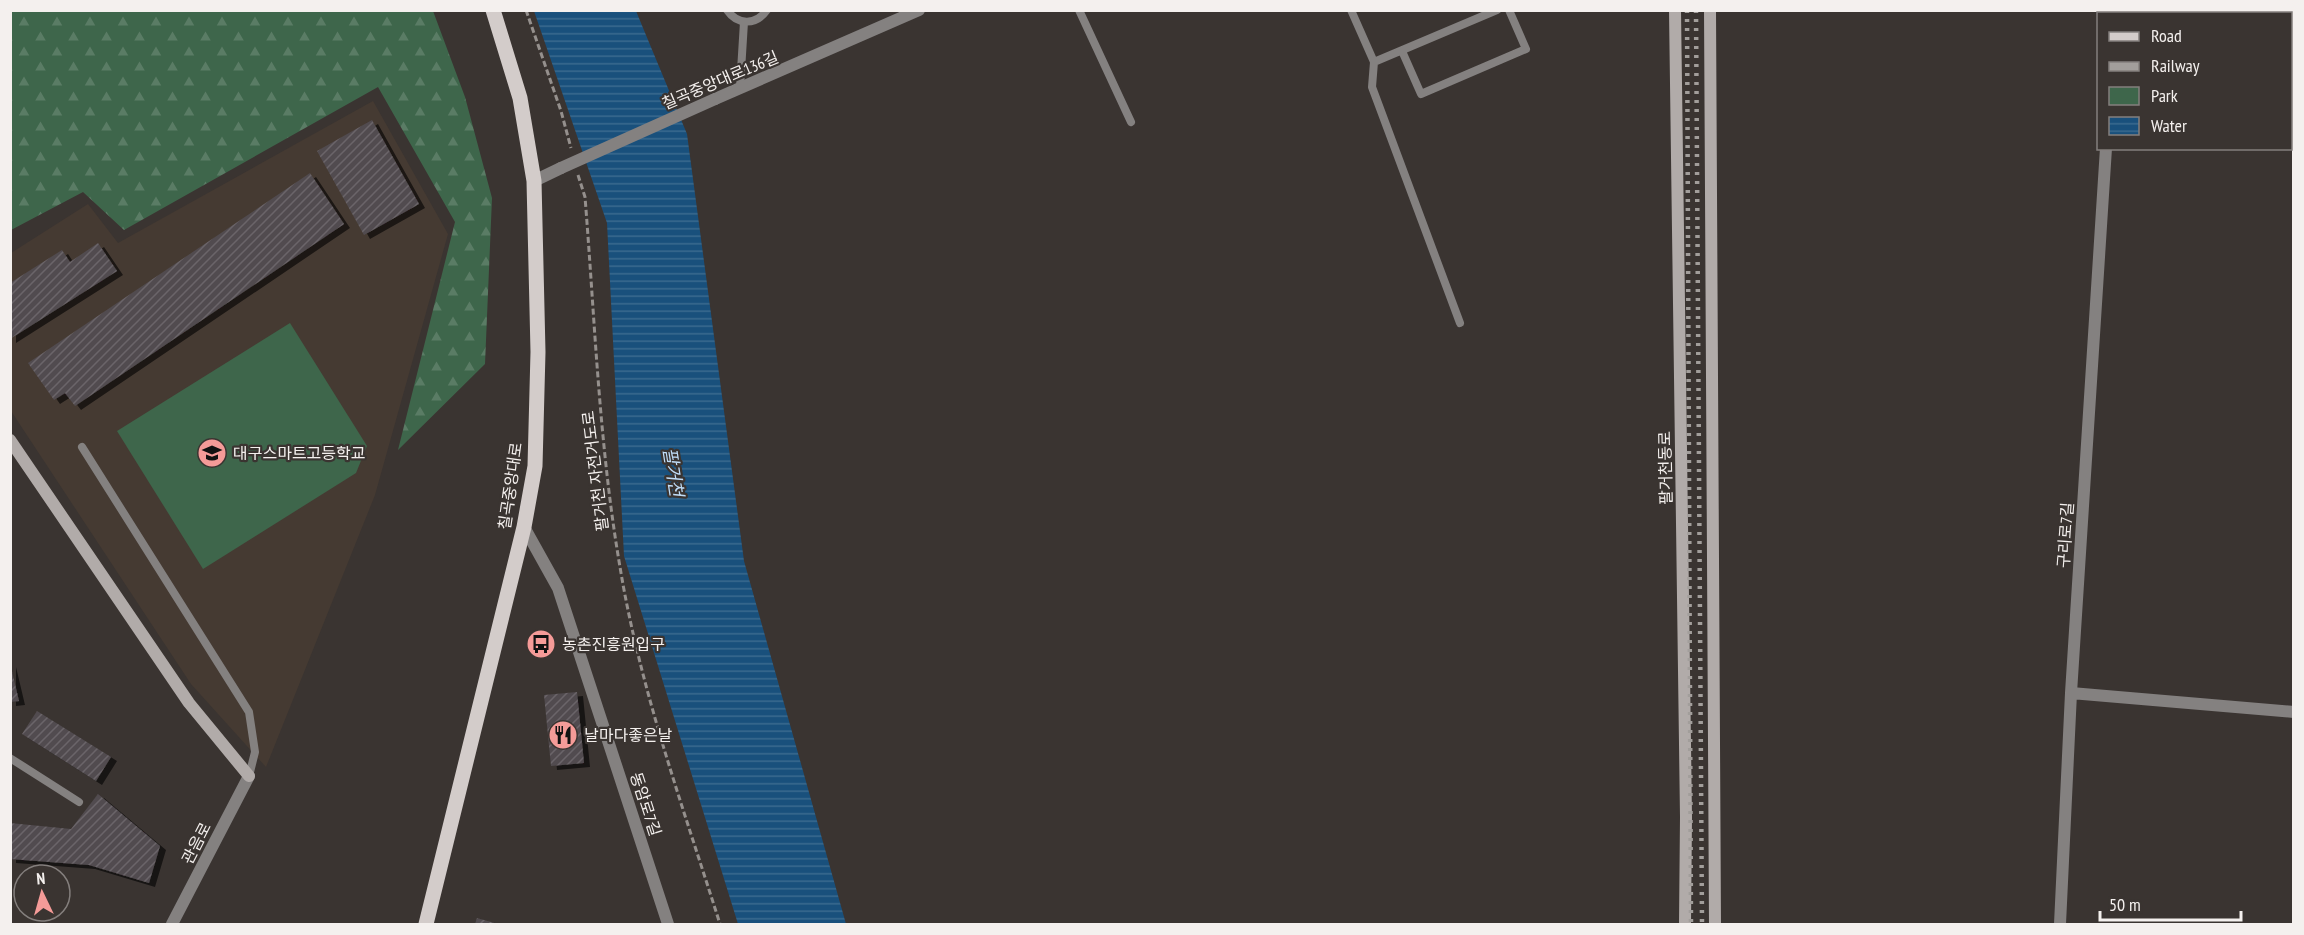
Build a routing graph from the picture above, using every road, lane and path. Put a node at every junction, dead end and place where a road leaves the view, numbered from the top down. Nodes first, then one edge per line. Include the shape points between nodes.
1 (493, 10) edge
2 (526, 10) edge
3 (727, 10) edge
4 (767, 10) edge
5 (919, 10) edge
6 (1079, 10) edge
7 (1351, 10) edge
8 (1497, 10) edge
9 (1509, 10) edge
10 (1675, 10) edge
11 (1710, 10) edge
12 (744, 22) junction
13 (1402, 51) junction
14 (1374, 62) junction
15 (740, 87) junction
16 (1131, 122) dead end
17 (2106, 150) edge
18 (573, 154) dead end
19 (576, 165) dead end
20 (534, 181) junction
21 (1460, 323) dead end
22 (10, 440) edge
23 (82, 447) dead end
24 (524, 527) junction
25 (2071, 693) junction
26 (2294, 712) edge
27 (10, 758) edge
28 (249, 776) junction
29 (80, 802) dead end
30 (172, 924) edge
31 (426, 924) edge
32 (668, 924) edge
33 (720, 924) edge
34 (1685, 924) edge
35 (1715, 924) edge
36 (2060, 924) edge

1 - 20 main road, 칠곡중앙대로 via 520,98
2 - 18 path
3 - 12 lane
4 - 12 lane via 760,19
5 - 15 street, 칠곡중앙대로136길
6 - 16 lane
7 - 14 lane
8 - 13 lane
9 - 13 lane via 1526,49 1420,94
10 - 34 street, 팔거천동로
11 - 35 street
12 - 15 lane
13 - 14 lane
14 - 21 lane via 1372,87
15 - 20 street, 칠곡중앙대로136길, bridge
17 - 25 street, 구리로7길
19 - 33 path, 팔거천 자전거도로 via 585,197 601,430 620,568 645,683
20 - 24 main road, 칠곡중앙대로 via 538,352 535,466
22 - 28 street via 189,703
23 - 28 lane via 249,712 255,752
24 - 31 main road, 칠곡중앙대로
24 - 32 street, 동암로7길 via 558,588
25 - 26 street
25 - 36 street, 구리로7길
27 - 29 lane
28 - 30 street, 관음로

